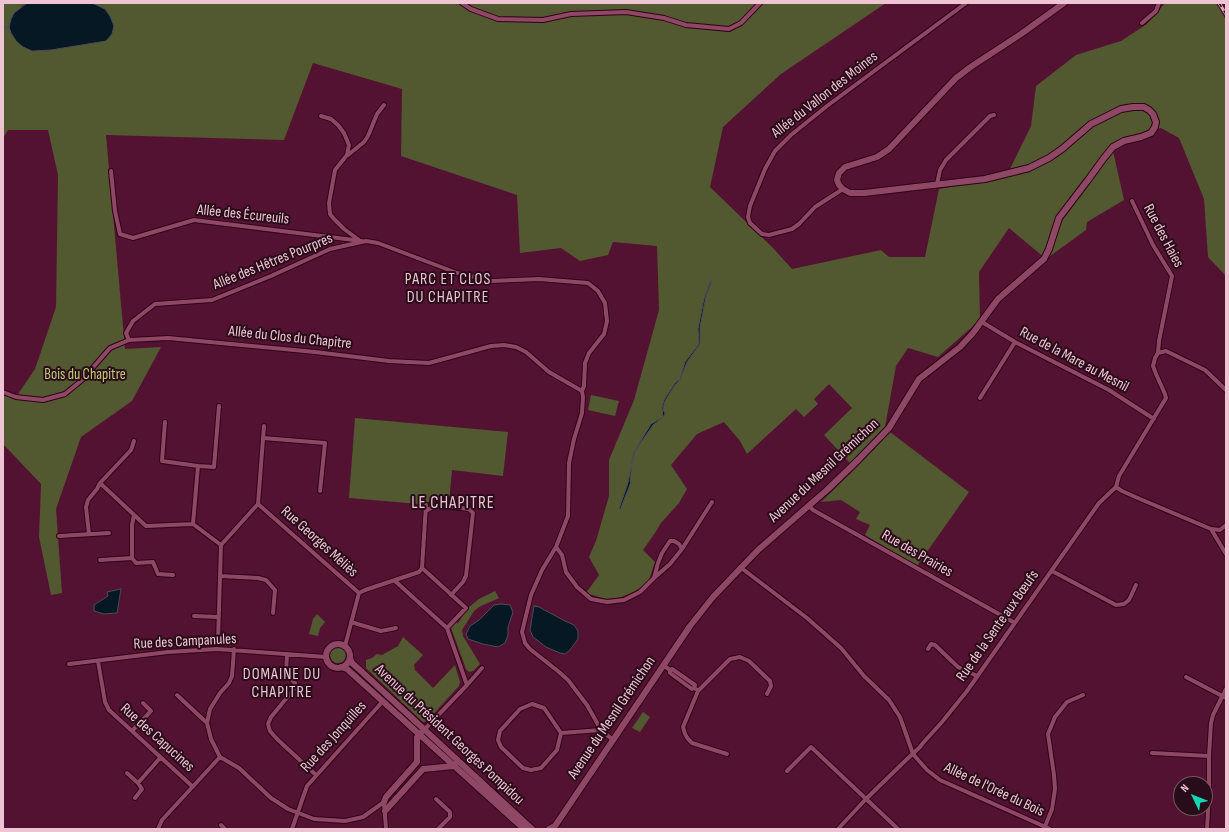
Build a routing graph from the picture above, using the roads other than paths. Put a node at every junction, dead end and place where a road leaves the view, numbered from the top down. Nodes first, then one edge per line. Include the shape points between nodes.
1 (462, 3) edge
2 (760, 3) edge
3 (966, 3) edge
4 (1064, 3) edge
5 (1158, 3) edge
6 (1142, 23) dead end
7 (384, 105) dead end
8 (994, 115) dead end
9 (321, 116) dead end
10 (347, 155) junction
11 (111, 172) dead end
12 (938, 184) junction
13 (842, 189) junction
14 (1132, 201) dead end
15 (359, 240) junction
16 (366, 241) junction
17 (982, 322) junction
18 (129, 340) junction
19 (1015, 342) junction
20 (1158, 353) junction
21 (1225, 387) edge
22 (3, 392) edge
23 (582, 392) junction
24 (980, 398) dead end
25 (220, 406) dead end
26 (1154, 419) junction
27 (165, 422) dead end
28 (264, 426) dead end
29 (263, 438) junction
30 (134, 441) dead end
31 (198, 466) junction
32 (100, 483) junction
33 (1116, 487) junction
34 (320, 491) dead end
35 (712, 502) dead end
36 (258, 504) junction
37 (426, 505) dead end
38 (809, 506) junction
39 (426, 511) junction
40 (134, 515) junction
41 (193, 524) junction
42 (1226, 525) edge
43 (1211, 529) junction
44 (109, 533) dead end
45 (89, 534) junction
46 (59, 536) dead end
47 (221, 545) junction
48 (556, 547) junction
49 (682, 549) junction
50 (1226, 554) edge
51 (132, 558) junction
52 (100, 560) dead end
53 (740, 567) junction
54 (422, 568) junction
55 (1052, 571) junction
56 (173, 575) dead end
57 (220, 576) junction
58 (654, 578) junction
59 (395, 581) junction
60 (1136, 585) dead end
61 (359, 593) junction
62 (451, 595) junction
63 (274, 613) dead end
64 (194, 616) dead end
65 (218, 617) junction
66 (351, 622) junction
67 (1015, 623) junction
68 (396, 628) dead end
69 (447, 628) junction
70 (218, 641) dead end
71 (345, 646) junction
72 (234, 649) junction
73 (928, 649) dead end
74 (287, 654) junction
75 (326, 657) junction
76 (350, 658) junction
77 (98, 660) junction
78 (69, 664) dead end
79 (663, 665) junction
80 (341, 667) junction
81 (482, 668) dead end
82 (977, 676) junction
83 (1186, 677) dead end
84 (467, 685) junction
85 (696, 689) junction
86 (1226, 689) edge
87 (767, 694) dead end
88 (1083, 695) dead end
89 (177, 696) dead end
90 (1224, 697) edge
91 (383, 701) junction
92 (143, 703) dead end
93 (208, 723) junction
94 (601, 730) junction
95 (132, 731) junction
96 (422, 732) junction
97 (560, 733) junction
98 (613, 740) junction
99 (727, 754) dead end
100 (913, 754) junction
101 (1152, 754) dead end
102 (1209, 756) junction
103 (220, 757) junction
104 (160, 758) junction
105 (416, 762) junction
106 (456, 764) junction
107 (423, 769) junction
108 (786, 772) dead end
109 (127, 774) dead end
110 (316, 775) junction
111 (138, 783) junction
112 (192, 786) junction
113 (135, 798) dead end
114 (436, 799) dead end
115 (866, 799) junction
116 (384, 802) junction
117 (297, 812) junction
118 (385, 812) junction
119 (221, 825) dead end
120 (553, 828) edge
121 (1044, 828) edge
122 (158, 829) edge
123 (225, 829) edge
124 (292, 829) edge
125 (386, 829) edge
126 (438, 829) edge
127 (524, 829) edge
128 (532, 829) edge
129 (838, 829) edge
130 (898, 829) edge
131 (1050, 829) edge
132 (1207, 829) edge

1 - 2 street via 498,19 542,20 571,14 626,12 664,18 686,25 729,28 741,24
3 - 13 street, Allée du Vallon des Moines via 827,106 775,151 750,206 750,223 762,234 769,235 792,229 815,207
4 - 13 street via 956,78 889,149 877,157 845,167 837,180
5 - 6 street via 1156,11
7 - 10 street via 364,142
8 - 12 street via 990,116 946,160 940,170
9 - 10 street via 338,124 344,133 349,145
10 - 15 street via 335,170 329,203 330,214
11 - 15 street, Allée des Écureuils via 120,234 133,238 194,220
12 - 13 street, Avenue du Mesnil Grémichon via 864,193 850,193
12 - 17 street, Avenue du Mesnil Grémichon via 985,179 1029,168 1062,149 1091,124 1121,109 1144,107 1154,114 1156,122 1151,133 1113,147 1059,218 1044,260 998,299
14 - 20 street, Rue des Haies via 1153,245 1172,276
15 - 16 street, Allée des Écureuils
16 - 18 street, Allée des Hêtres Pourpres via 330,249 212,300 155,304 134,321 126,333
16 - 23 street, Allée des Hêtres Pourpres via 378,243 457,273 492,281 539,279 588,283 598,291 605,303 607,321 604,334 589,353 585,363
17 - 19 street, Rue de la Mare au Mesnil
17 - 38 street, Avenue du Mesnil Grémichon via 960,347 919,379 889,428
18 - 22 street, Allée du Clos du Chapitre via 110,348 82,380 65,394 43,400 16,397
18 - 23 street, Allée du Clos du Chapitre via 168,338 429,363 491,346 504,345 526,352 549,372
19 - 24 street
19 - 26 street, Rue de la Mare au Mesnil via 1109,390
20 - 21 street via 1166,351 1190,362 1205,370
20 - 26 street, Rue des Haies via 1153,366 1166,398
23 - 48 street, Allée des Hêtres Pourpres via 582,413 569,463 568,516
25 - 31 street via 214,467
26 - 33 street, Rue de la Sente aux Bœufs via 1119,476
27 - 31 street via 162,461
28 - 29 street
29 - 34 street via 325,443
29 - 36 street
30 - 32 street via 131,450
31 - 41 street
32 - 40 street
32 - 45 street via 86,507
33 - 43 street via 1140,500
33 - 55 street, Rue de la Sente aux Bœufs via 1099,503
35 - 49 street
36 - 47 street
36 - 61 street, Rue Georges Méliès
37 - 39 street
38 - 53 street, Avenue du Mesnil Grémichon
38 - 67 street, Rue des Prairies
39 - 54 street
39 - 62 street via 436,505 469,509 473,513 466,576
40 - 41 street via 146,526
40 - 51 street
41 - 47 street
42 - 43 street via 1220,530
43 - 50 street
44 - 45 street
45 - 46 street
47 - 57 street
48 - 58 street via 562,555 566,572 576,587 591,598 607,602 624,600 640,592
48 - 94 street, Allée des Hêtres Pourpres via 542,570 532,594 522,632 530,649 568,680
49 - 58 street
49 - 58 street via 674,541 666,544
51 - 52 street
51 - 56 street via 136,563 153,562 158,574
53 - 79 street, Avenue du Mesnil Grémichon via 690,626
53 - 100 street via 807,618 841,648 894,707
54 - 59 street
54 - 62 street
55 - 60 street via 1116,605 1129,600
55 - 67 street, Rue de la Sente aux Bœufs
57 - 63 street via 266,580 275,590
57 - 65 street
59 - 61 street
59 - 69 street
61 - 66 street, Rue Georges Méliès
62 - 69 street via 466,608
64 - 65 street
65 - 70 street
66 - 68 street via 381,631
66 - 71 street, Rue Georges Méliès
67 - 82 street, Rue de la Sente aux Bœufs
69 - 84 street
71 - 75 street via 332,645
71 - 76 street via 349,650
72 - 74 street, Rue des Campanules
72 - 77 street, Rue des Campanules via 168,652
72 - 93 street via 232,676 210,709
73 - 82 street via 931,644 935,645 958,667
74 - 75 street, Rue des Campanules
74 - 110 street via 286,674 295,683 295,688 268,724 277,739
75 - 80 street via 330,664 337,668
76 - 80 street
76 - 96 street, Avenue du Président Georges Pompidou via 352,663
77 - 78 street, Rue des Campanules
77 - 95 street, Rue des Capucines via 105,702 109,710
79 - 85 street via 670,673 692,689
79 - 98 street, Avenue du Mesnil Grémichon
80 - 91 street, Avenue du Président Georges Pompidou via 347,669
81 - 84 street
82 - 100 street, Rue de la Sente aux Bœufs via 968,691
83 - 90 street
84 - 96 street
85 - 87 street via 730,659 740,657 749,661 770,681 771,686
85 - 99 street via 683,727 685,734 692,743
86 - 90 street
88 - 121 street via 1067,702 1055,717 1048,734 1055,789 1052,809
89 - 93 street
90 - 102 street via 1213,715
91 - 96 street, Avenue du Président Georges Pompidou
91 - 110 street, Rue des Jonquilles
92 - 95 street via 151,711
93 - 103 street via 211,739
94 - 97 street
94 - 98 street, Allée des Hêtres Pourpres
95 - 104 street, Rue des Capucines
96 - 105 street via 417,737
96 - 106 street, Avenue du Président Georges Pompidou
97 - 97 street via 544,708 532,704 520,708 500,730 498,740 501,747 523,768 531,770 541,768 556,750
98 - 120 street, Avenue du Mesnil Grémichon
100 - 115 street, Rue de la Sente aux Bœufs
100 - 121 street, Allée de l'Orée du Bois via 940,780
101 - 102 street
102 - 132 street
103 - 112 street
103 - 117 street via 239,768 271,798
104 - 111 street
104 - 112 street, Rue des Capucines
105 - 107 street
105 - 116 street via 386,796
106 - 107 street
106 - 127 street, Avenue du Président Georges Pompidou
106 - 128 street, Avenue du Président Georges Pompidou
107 - 118 street
108 - 115 street via 811,747
109 - 111 street
110 - 117 street, Rue des Jonquilles via 307,786
111 - 113 street via 142,789
112 - 122 street via 162,820
114 - 126 street via 450,812 450,817
115 - 129 street, Rue de la Sente aux Bœufs
115 - 130 street
116 - 117 street via 363,817 345,821 314,818
116 - 118 street
117 - 124 street, Rue des Jonquilles
118 - 125 street
119 - 123 street
121 - 131 street, Allée de l'Orée du Bois

